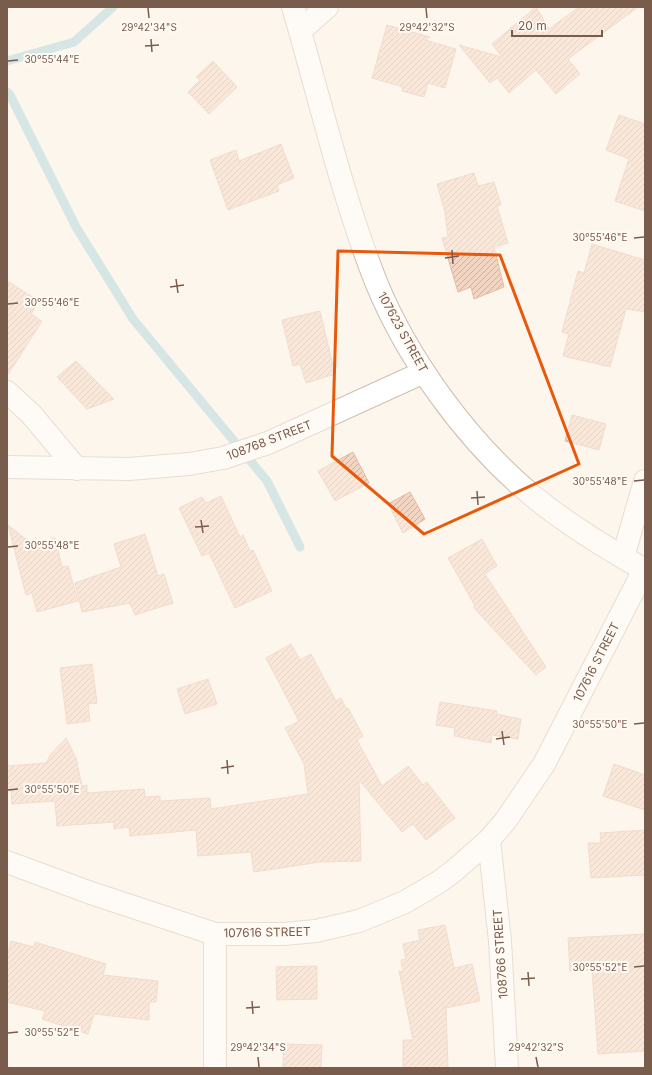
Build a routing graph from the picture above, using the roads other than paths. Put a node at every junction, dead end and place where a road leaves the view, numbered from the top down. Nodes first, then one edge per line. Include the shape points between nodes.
1 (293, 7) edge
2 (327, 7) edge
3 (300, 31) junction
4 (424, 372) junction
5 (7, 392) edge
6 (7, 467) edge
7 (77, 469) junction
8 (645, 481) edge
9 (623, 557) junction
10 (645, 570) edge
11 (489, 840) junction
12 (7, 862) edge
13 (215, 934) junction
14 (215, 1068) edge
15 (507, 1068) edge

1 - 3 street, 107623 STREET
2 - 3 street
3 - 4 street, 107623 STREET via 366,254 388,307
4 - 7 street, 108768 STREET via 268,443 223,458 152,468
4 - 9 street, 107623 STREET via 473,436 526,491 559,516
5 - 7 street via 31,414
6 - 7 street, 108768 STREET
8 - 9 street
9 - 10 street, 107623 STREET
10 - 11 street, 107616 STREET via 544,764
11 - 13 street, 107616 STREET via 461,866 434,885 405,902 359,921 302,933
11 - 15 street, 108766 STREET via 500,941
12 - 13 street, 107616 STREET
13 - 14 street

